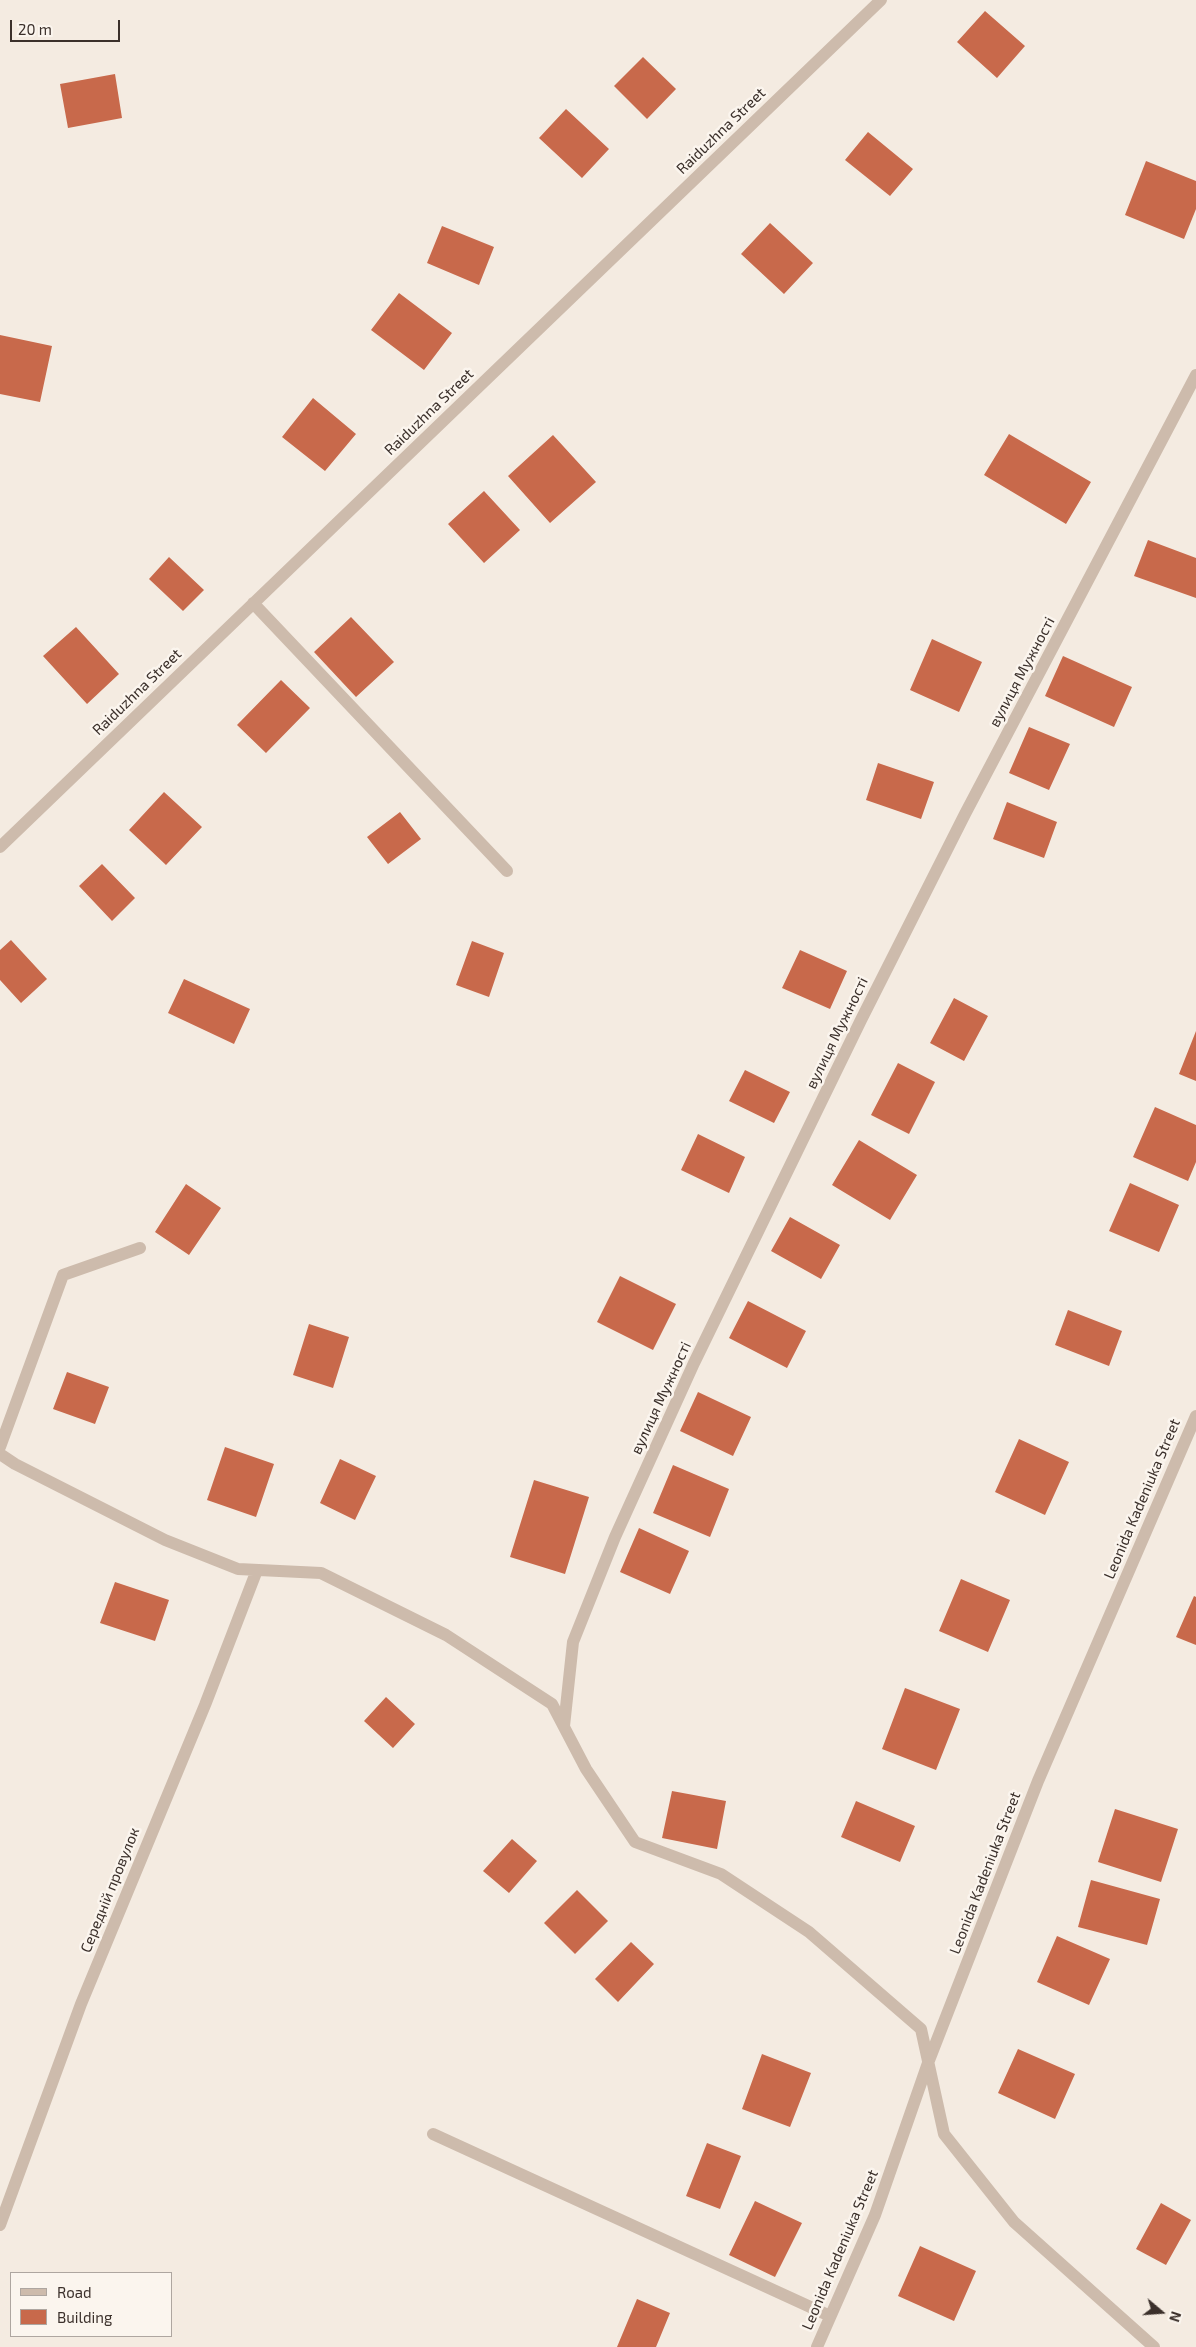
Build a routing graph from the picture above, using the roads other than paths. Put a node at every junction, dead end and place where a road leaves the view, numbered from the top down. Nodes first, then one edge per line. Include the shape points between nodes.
1 (881, 0) edge
2 (1196, 375) edge
3 (253, 603) junction
4 (0, 847) edge
5 (506, 871) dead end
6 (140, 1248) dead end
7 (1196, 1416) edge
8 (0, 1447) edge
9 (0, 1454) edge
10 (257, 1570) junction
11 (564, 1726) junction
12 (928, 2062) junction
13 (433, 2134) dead end
14 (0, 2225) edge
15 (830, 2316) junction
16 (817, 2347) edge
17 (1154, 2347) edge

1 - 3 street, Raiduzhna Street
2 - 11 street, вулиця Мужності via 965,814 694,1363 615,1537 573,1642
3 - 4 street, Raiduzhna Street
3 - 5 street
6 - 8 street via 63,1275
7 - 12 street, Leonida Kadeniuka Street via 1038,1781
9 - 10 street via 165,1540 238,1569
10 - 11 street via 321,1573 446,1635 552,1704
10 - 14 street, Середній провулок via 205,1705 81,2004
11 - 12 street via 586,1769 635,1842 721,1874 809,1932 921,2029
12 - 15 street, Leonida Kadeniuka Street via 875,2215
12 - 17 street via 944,2134 1014,2222
13 - 15 street
15 - 16 street, Leonida Kadeniuka Street

